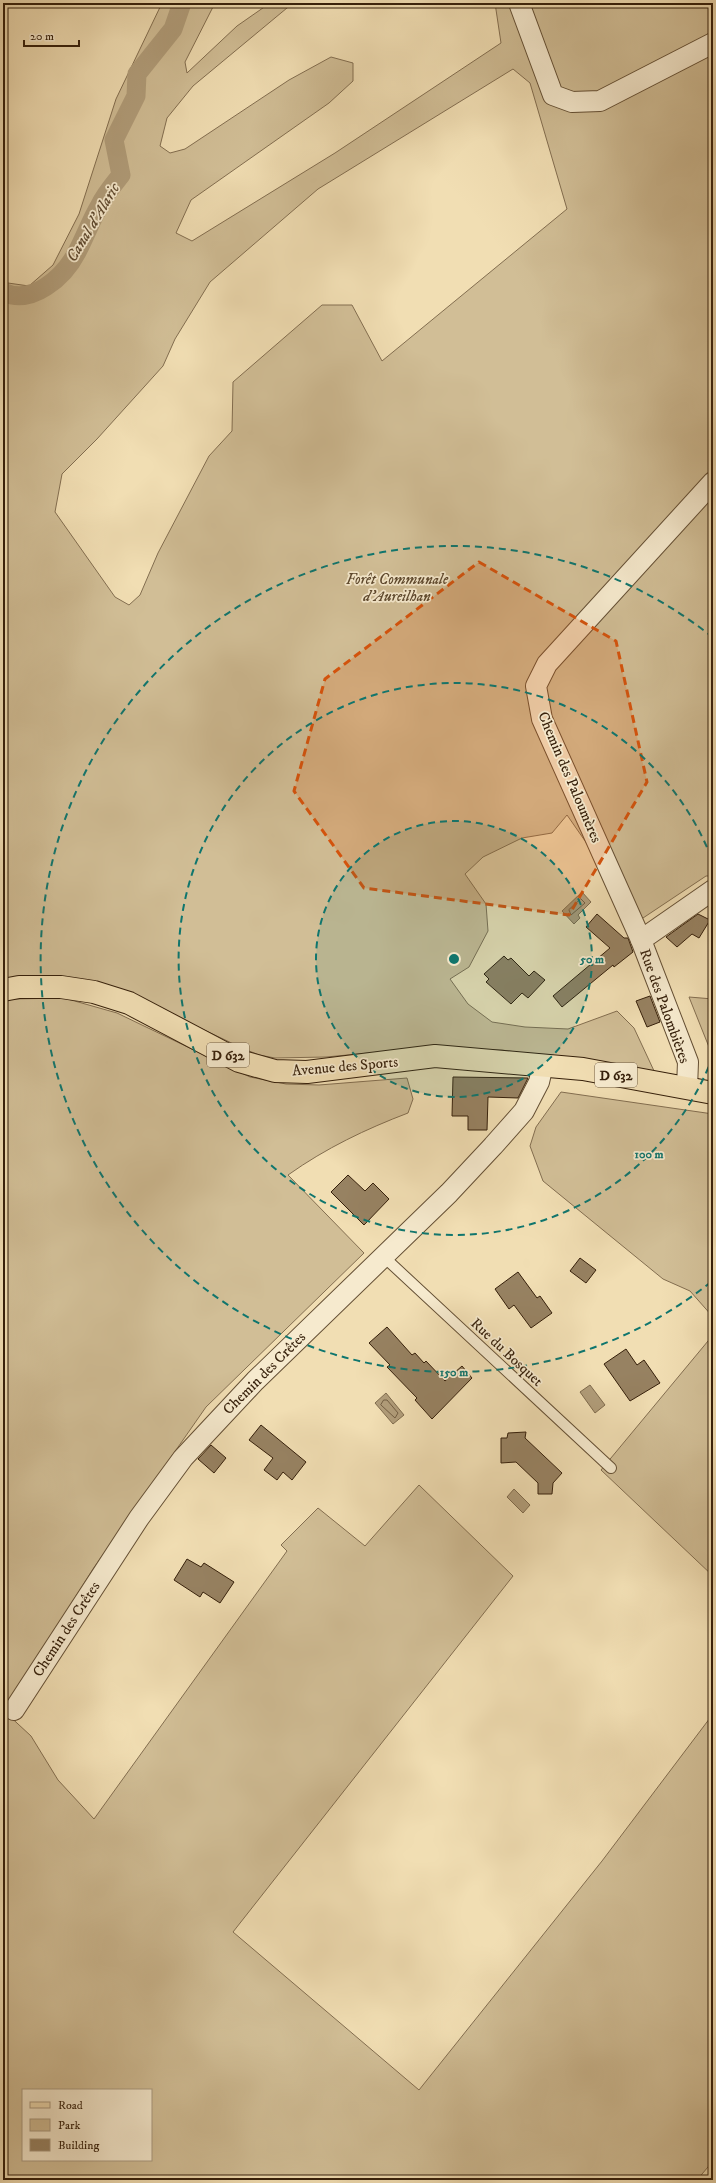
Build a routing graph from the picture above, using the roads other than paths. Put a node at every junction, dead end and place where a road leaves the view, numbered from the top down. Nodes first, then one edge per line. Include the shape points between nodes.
1 (519, 3) edge
2 (713, 43) edge
3 (713, 482) edge
4 (713, 890) edge
5 (641, 940) junction
6 (3, 990) edge
7 (544, 1065) junction
8 (687, 1088) junction
9 (713, 1093) edge
10 (384, 1257) junction
11 (611, 1468) dead end
12 (14, 1710) dead end

1 - 2 street via 553,95 572,102 600,101
3 - 5 street, Chemin des Paloumères via 546,664 536,686 542,719
4 - 5 street, Rue des Palombières
5 - 8 street, Rue des Palombières via 688,1062
6 - 7 main road, Avenue des Sports / D 632 via 18,987 61,987 94,992 130,1003 239,1061 275,1071 307,1072 435,1056
7 - 8 main road, D 632
7 - 10 street, Chemin des Crêtes via 540,1082 524,1111 449,1193
8 - 9 main road, D 632
10 - 11 lane, Rue du Bosquet
10 - 12 street, Chemin des Crêtes via 255,1381 183,1458 140,1518

